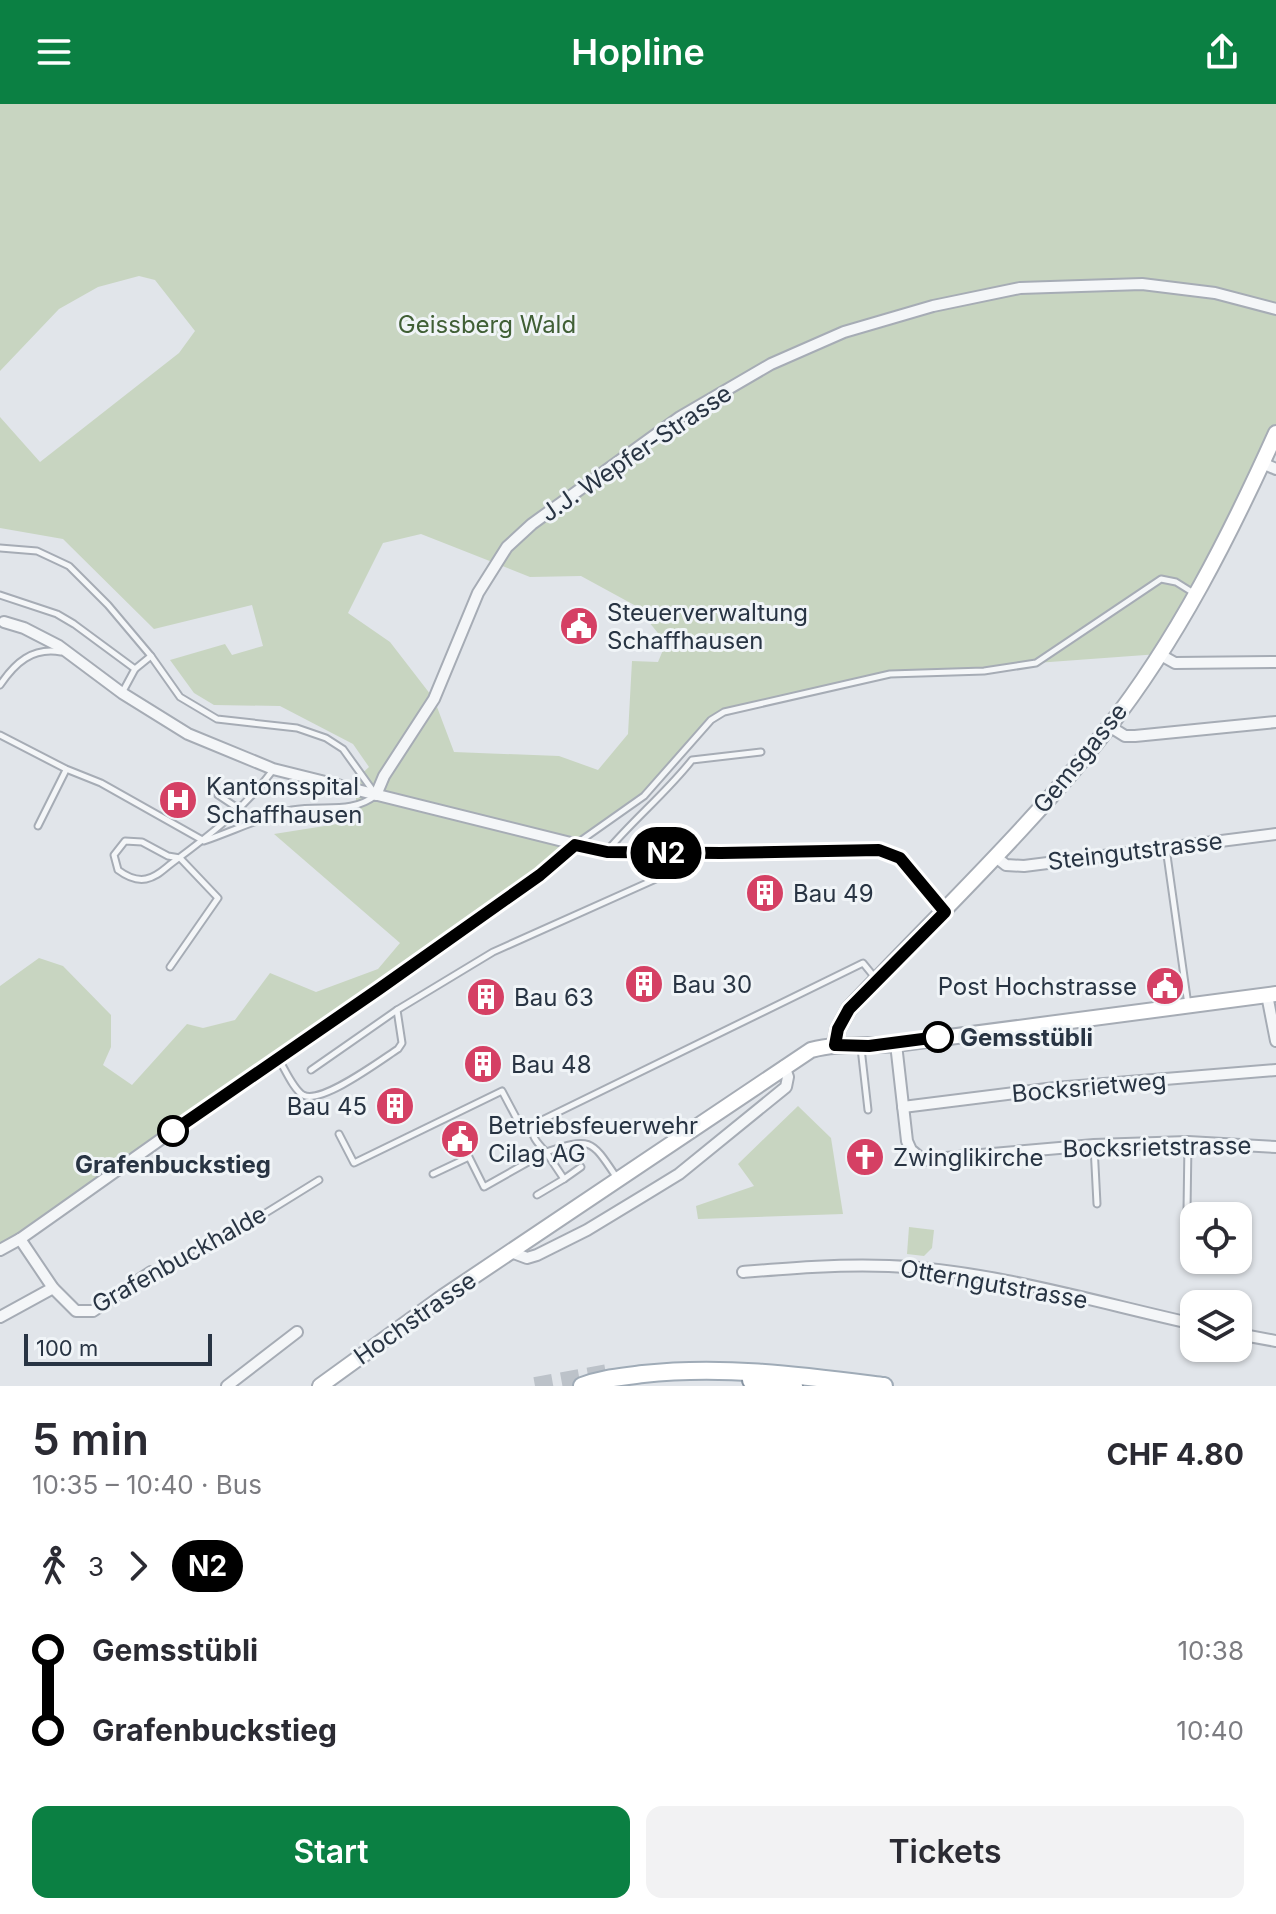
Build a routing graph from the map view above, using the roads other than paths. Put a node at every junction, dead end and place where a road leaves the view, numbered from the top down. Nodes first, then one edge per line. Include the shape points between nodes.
1 (1276, 309) edge
2 (1276, 433) edge
3 (1269, 466) edge
4 (0, 548) edge
5 (1195, 594) junction
6 (0, 595) edge
7 (1, 622) edge
8 (65, 653) junction
9 (1159, 654) junction
10 (151, 656) junction
11 (1276, 662) edge
12 (135, 669) junction
13 (0, 685) edge
14 (122, 693) junction
15 (1276, 722) edge
16 (1109, 726) junction
17 (0, 735) edge
18 (761, 752) dead end
19 (66, 769) junction
20 (273, 769) junction
21 (218, 795) dead end
22 (376, 795) junction
23 (239, 809) junction
24 (38, 826) dead end
25 (1276, 834) edge
26 (204, 841) junction
27 (575, 845) junction
28 (1166, 847) junction
29 (607, 852) junction
30 (693, 853) junction
31 (180, 858) junction
32 (997, 858) junction
33 (945, 912) junction
34 (170, 967) dead end
35 (877, 981) junction
36 (1271, 995) edge
37 (1188, 1006) junction
38 (397, 1010) junction
39 (1276, 1041) edge
40 (896, 1044) junction
41 (835, 1045) junction
42 (860, 1047) junction
43 (278, 1058) junction
44 (784, 1066) junction
45 (311, 1070) dead end
46 (1276, 1070) edge
47 (903, 1107) junction
48 (868, 1110) dead end
49 (339, 1134) dead end
50 (532, 1134) junction
51 (1188, 1142) junction
52 (1094, 1145) junction
53 (1276, 1147) edge
54 (546, 1152) junction
55 (581, 1167) dead end
56 (433, 1174) dead end
57 (564, 1179) junction
58 (617, 1179) junction
59 (319, 1180) dead end
60 (537, 1195) dead end
61 (1187, 1202) edge
62 (1097, 1204) dead end
63 (20, 1239) junction
64 (0, 1250) edge
65 (511, 1252) junction
66 (151, 1272) joint
67 (743, 1272) dead end
68 (53, 1288) junction
69 (0, 1317) edge
70 (1180, 1321) edge
71 (297, 1332) dead end
72 (1252, 1337) edge
73 (1276, 1341) edge
74 (752, 1380) dead end
75 (227, 1386) edge
76 (320, 1386) edge
77 (582, 1386) edge
78 (793, 1386) edge
79 (884, 1386) edge

1 - 22 street, J.J. Wepfer-Strasse via 1215,293 1142,284 1020,288 844,332 771,364 680,417 507,547 478,593 434,699
2 - 3 street, Gemsgasse
3 - 5 street, Gemsgasse
4 - 10 lane via 37,551 69,566
5 - 9 street, Gemsgasse
5 - 27 lane via 1161,579 1036,663 984,671 890,674 724,712 644,796
6 - 12 lane via 57,614
7 - 8 street via 48,640
8 - 13 lane via 32,654
8 - 14 street
9 - 11 street via 1175,663
9 - 16 street, Gemsgasse
10 - 12 lane
10 - 22 lane via 180,697 217,719 297,728 326,738 343,749
12 - 14 lane
14 - 20 street via 188,734
15 - 16 street via 1135,736
16 - 32 street, Gemsgasse
17 - 19 lane
18 - 29 lane via 692,760
19 - 24 lane
19 - 26 lane
20 - 22 street
20 - 23 lane
21 - 23 lane
22 - 26 lane via 363,806 288,811
22 - 27 street
23 - 26 lane
25 - 28 street, Steingutstrasse
26 - 31 lane
27 - 29 street
27 - 43 street
28 - 32 street, Steingutstrasse via 1024,866 1006,865
28 - 37 lane
29 - 30 street
30 - 33 street via 879,850 900,858
30 - 38 lane via 678,868 493,952
31 - 31 lane via 129,840 120,845 114,862 126,876 147,879
31 - 34 lane via 218,898
32 - 33 street, Gemsgasse
33 - 35 street, Gemsgasse
35 - 41 street, Gemsgasse via 849,1009
35 - 50 lane via 863,963 536,1123
36 - 37 street, Hochstrasse
36 - 39 street
37 - 40 street, Hochstrasse
38 - 43 lane via 402,1043 398,1049 323,1095 301,1094
38 - 45 lane
40 - 42 street, Hochstrasse
40 - 47 street, Bocksrietstrasse
41 - 42 street, Hochstrasse
41 - 44 street, Hochstrasse via 811,1050
42 - 48 lane
43 - 63 street
44 - 58 street, Hochstrasse
44 - 65 street, Hochstrasse via 786,1087 679,1174 537,1255 527,1258
46 - 47 street, Bocksrietweg
47 - 52 street, Bocksrietstrasse via 907,1141 923,1160
49 - 50 lane via 354,1163 502,1091 519,1123
50 - 54 lane
51 - 52 street, Bocksrietstrasse
51 - 53 street, Bocksrietstrasse
51 - 61 lane
52 - 62 lane
54 - 56 lane via 484,1187 469,1157
54 - 57 lane
54 - 58 lane via 577,1142 590,1144
55 - 57 lane
57 - 60 lane
58 - 65 street, Hochstrasse
59 - 66 lane, Grafenbuckhalde via 193,1258
63 - 64 street
63 - 68 street, Grafenbuckhalde
65 - 76 street, Hochstrasse
66 - 68 street, Grafenbuckhalde via 93,1311 76,1311
67 - 70 street, Otterngutstrasse via 828,1266 935,1270
68 - 69 street
71 - 75 street
72 - 73 street
74 - 78 highway
77 - 79 main road via 709,1370

